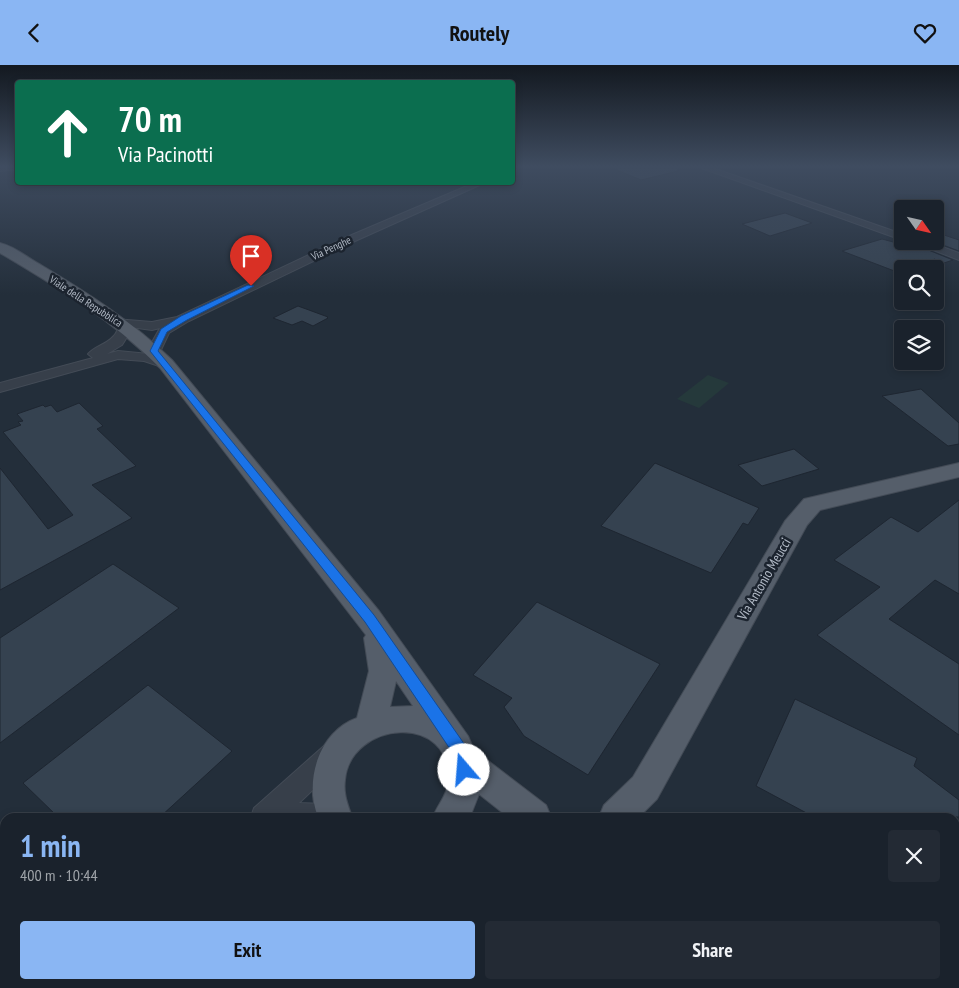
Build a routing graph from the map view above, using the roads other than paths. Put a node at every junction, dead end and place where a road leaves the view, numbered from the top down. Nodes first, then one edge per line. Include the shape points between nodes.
1 (420, 209) edge
2 (823, 209) edge
3 (894, 234) edge
4 (0, 247) edge
5 (939, 250) edge
6 (959, 257) edge
7 (184, 318) junction
8 (120, 322) junction
9 (160, 358) junction
10 (50, 373) junction
11 (0, 388) edge
12 (959, 470) edge
13 (369, 618) junction
14 (359, 732) junction
15 (458, 750) junction
16 (645, 788) junction
17 (268, 813) edge
18 (333, 813) edge
19 (453, 813) edge
20 (529, 813) edge
21 (620, 813) edge
22 (632, 813) edge

1 - 7 street, Via Penghe
2 - 3 street
4 - 8 main road, Viale della Repubblica
5 - 6 street
7 - 8 street, Via Penghe via 152,326
7 - 9 street, Via Penghe via 164,331
8 - 9 main road, Viale della Repubblica
8 - 10 street via 125,329 116,342
9 - 10 street via 118,355
9 - 13 main road, Viale della Repubblica
10 - 11 street
12 - 16 main road, Via Antonio Meucci via 812,505 796,521
13 - 14 main road via 380,642 384,671
13 - 15 main road
14 - 15 main road via 388,719 416,719 440,729
14 - 17 street
14 - 18 main road via 337,754 330,769 327,786
15 - 19 main road via 466,780 461,801
15 - 20 main road
16 - 21 main road, Via Antonio Meucci
16 - 22 street, Via Antonio Meucci

